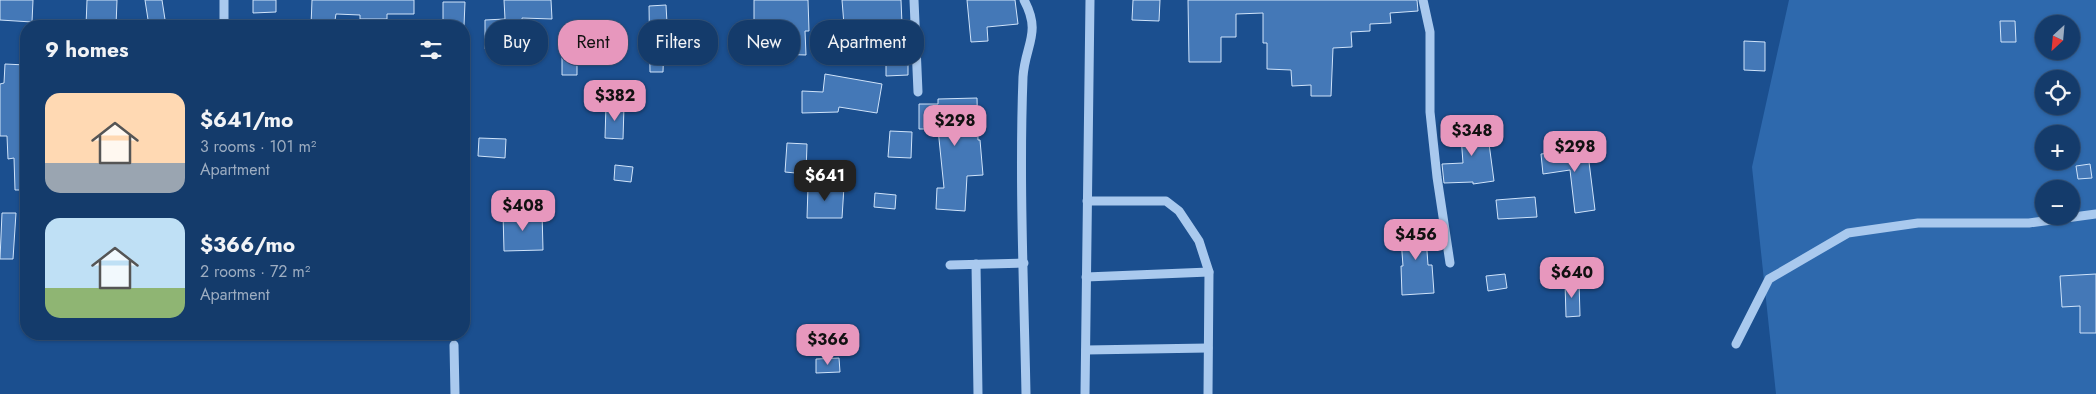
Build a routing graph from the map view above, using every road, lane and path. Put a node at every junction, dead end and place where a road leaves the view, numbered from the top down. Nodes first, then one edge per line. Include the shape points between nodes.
1 (224, 0) edge
2 (914, 0) edge
3 (1024, 0) edge
4 (1090, 0) edge
5 (1423, 0) edge
6 (224, 20) edge
7 (918, 92) dead end
8 (1087, 201) junction
9 (2096, 214) edge
10 (1024, 263) junction
11 (1450, 263) dead end
12 (976, 264) junction
13 (950, 265) dead end
14 (1209, 272) junction
15 (1086, 277) junction
16 (1736, 344) dead end
17 (454, 345) dead end
18 (1208, 348) junction
19 (1086, 350) junction
20 (455, 394) edge
21 (978, 394) edge
22 (1026, 394) edge
23 (1085, 394) edge
24 (1208, 394) edge

1 - 6 street
2 - 7 street
3 - 10 street via 1032,26 1032,40 1024,64 1022,113
4 - 8 street
5 - 11 street via 1430,32 1430,112
8 - 14 street via 1166,201 1179,211 1199,242
8 - 15 street
9 - 16 street via 2029,223 1918,224 1848,234 1769,279
10 - 12 street
10 - 22 street
12 - 13 street
12 - 21 street
14 - 15 street
14 - 18 street
15 - 19 street
17 - 20 street
18 - 19 street
18 - 24 street
19 - 23 street

